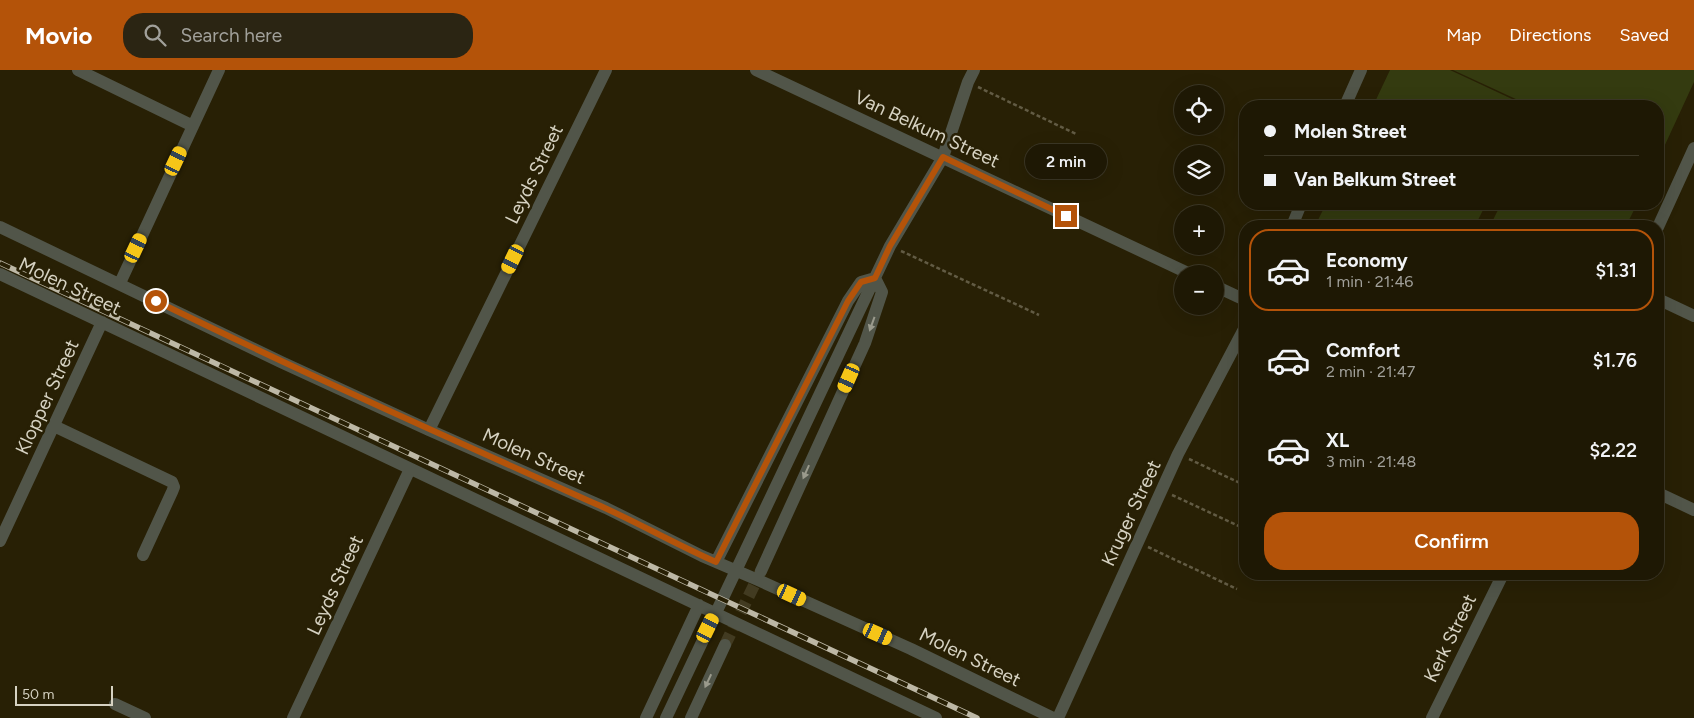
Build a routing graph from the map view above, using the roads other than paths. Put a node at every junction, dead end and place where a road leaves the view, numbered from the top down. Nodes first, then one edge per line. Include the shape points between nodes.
1 (78, 70) edge
2 (219, 70) edge
3 (606, 70) edge
4 (756, 70) edge
5 (974, 70) edge
6 (1361, 70) edge
7 (1347, 100) edge
8 (193, 126) junction
9 (1694, 148) edge
10 (943, 157) junction
11 (1661, 220) edge
12 (0, 227) edge
13 (1174, 266) edge
14 (0, 274) edge
15 (875, 278) junction
16 (120, 283) junction
17 (1224, 290) edge
18 (1239, 297) edge
19 (1664, 302) edge
20 (1694, 316) edge
21 (102, 322) junction
22 (1239, 338) edge
23 (54, 426) junction
24 (429, 430) junction
25 (410, 469) junction
26 (1664, 496) edge
27 (1694, 510) edge
28 (0, 542) edge
29 (143, 555) dead end
30 (716, 562) junction
31 (761, 571) tunnel mouth
32 (1500, 580) edge
33 (699, 605) junction
34 (726, 645) tunnel mouth
35 (115, 704) dead end
36 (145, 718) edge
37 (293, 718) edge
38 (646, 718) edge
39 (666, 718) edge
40 (691, 718) edge
41 (936, 718) edge
42 (1052, 718) edge
43 (1058, 718) edge
44 (1432, 718) edge

1 - 8 street
2 - 8 street
3 - 24 street, Leyds Street
4 - 10 street, Van Belkum Street
5 - 10 street
6 - 7 street
8 - 16 street
9 - 11 street
10 - 13 street, Van Belkum Street
10 - 15 street via 890,246
12 - 16 street, Molen Street
14 - 21 street, Molen Street
15 - 30 street via 861,282 848,301
15 -> 31 street via 882,292 865,344
15 - 39 street
16 - 24 street, Molen Street
17 - 18 street
19 - 20 street
21 - 23 street, Klopper Street
21 - 25 street, Molen Street
22 - 43 street, Kruger Street via 1178,454
23 - 28 street, Klopper Street
23 - 29 street via 172,482 174,487
24 - 30 street, Molen Street via 606,508
25 - 33 street, Molen Street
25 - 37 street, Leyds Street
26 - 27 street
30 - 42 street, Molen Street via 912,649
32 - 44 street, Kerk Street
33 - 38 street
33 - 41 street, Molen Street
34 -> 40 street
35 - 36 street

